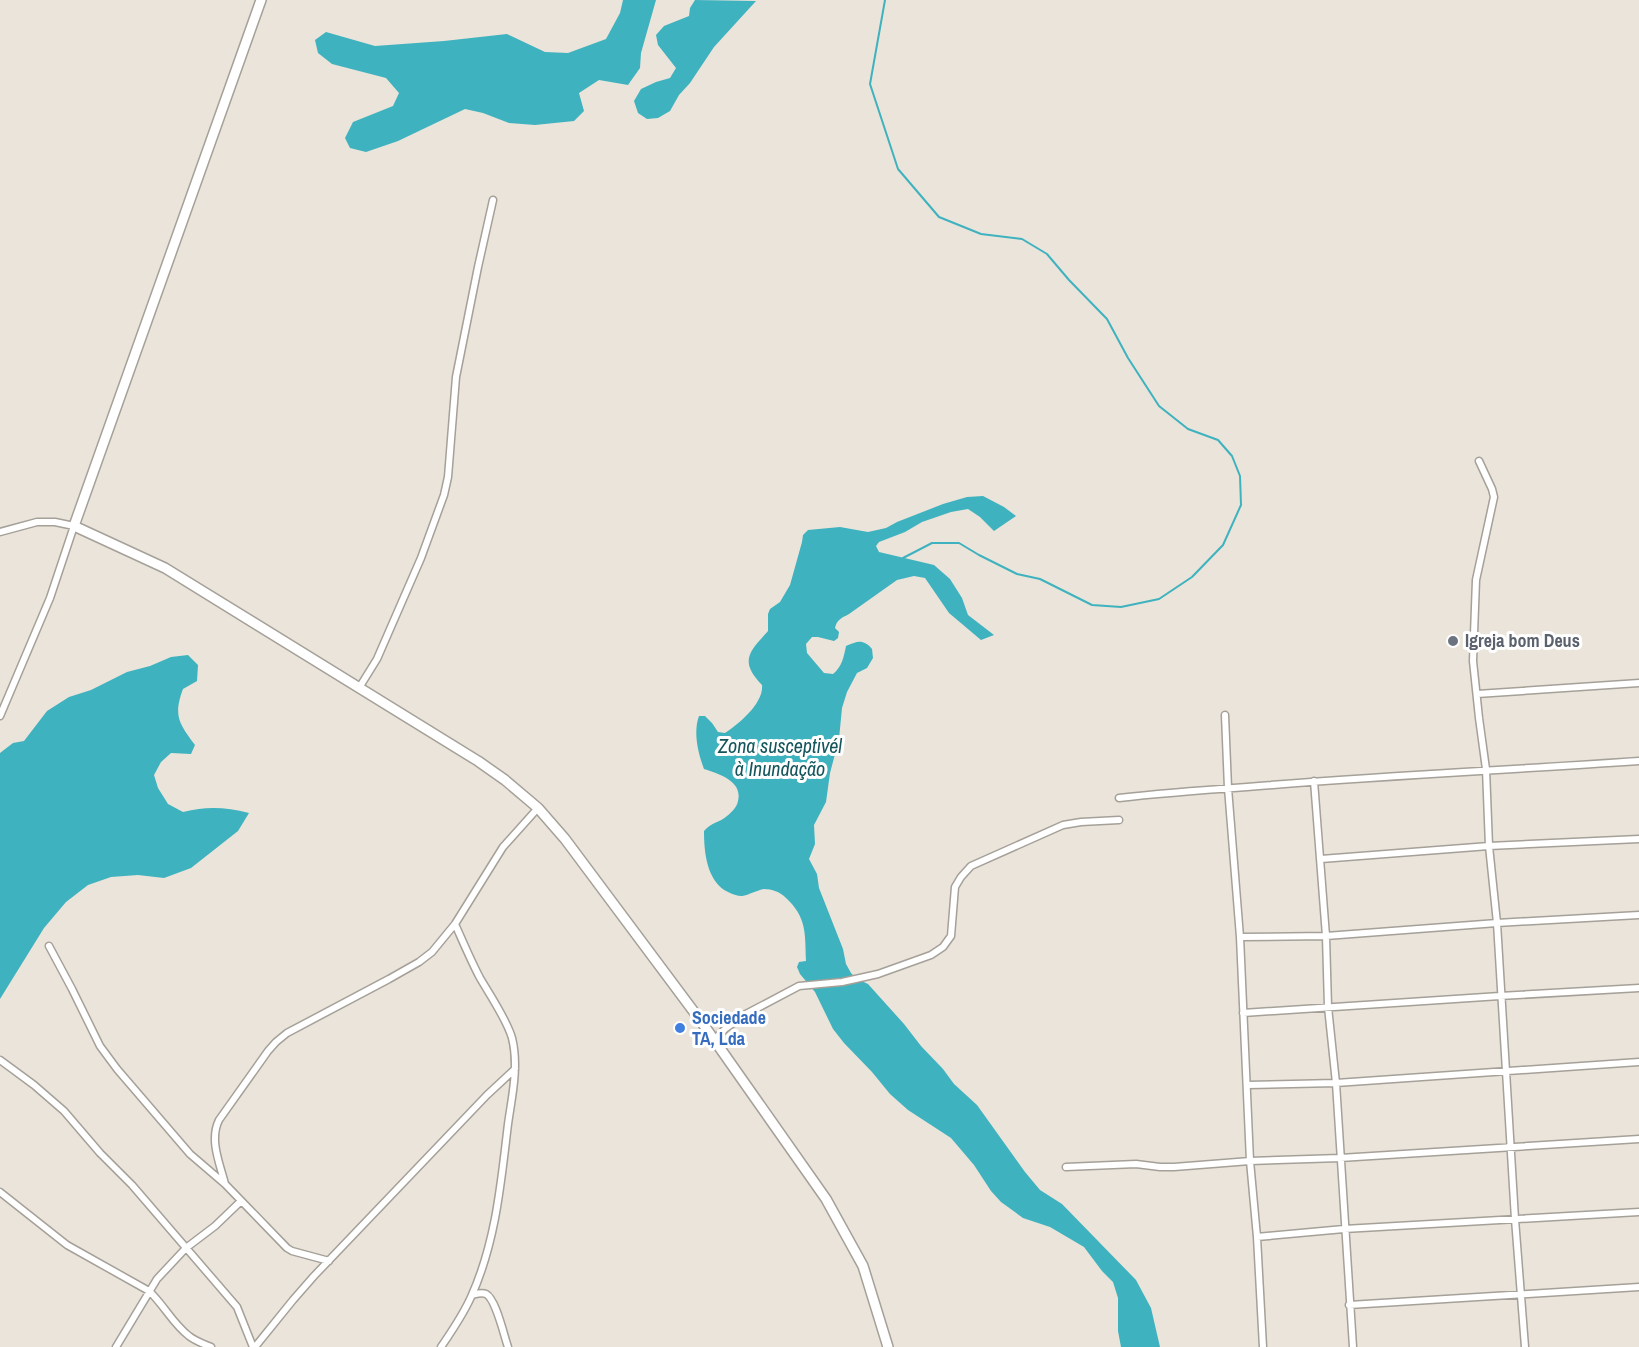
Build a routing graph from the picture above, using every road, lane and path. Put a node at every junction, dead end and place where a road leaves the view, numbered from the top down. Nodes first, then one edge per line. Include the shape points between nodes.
1 (261, 0) edge
2 (493, 200) dead end
3 (1479, 461) dead end
4 (74, 526) junction
5 (0, 532) edge
6 (1639, 683) edge
7 (359, 688) junction
8 (1477, 694) junction
9 (1225, 715) dead end
10 (0, 716) edge
11 (1639, 761) edge
12 (1486, 769) junction
13 (1314, 781) junction
14 (1228, 788) junction
15 (1119, 798) dead end
16 (538, 808) junction
17 (1119, 820) dead end
18 (1639, 838) edge
19 (1490, 846) junction
20 (1321, 859) junction
21 (1639, 915) edge
22 (1497, 922) junction
23 (455, 924) junction
24 (1326, 936) junction
25 (1240, 938) junction
26 (49, 946) dead end
27 (1639, 988) edge
28 (1500, 996) junction
29 (1328, 1007) junction
30 (1243, 1013) junction
31 (714, 1040) junction
32 (0, 1060) edge
33 (1639, 1062) edge
34 (515, 1069) junction
35 (1506, 1072) junction
36 (1336, 1083) junction
37 (1247, 1085) junction
38 (1639, 1139) edge
39 (1511, 1147) junction
40 (1340, 1158) junction
41 (1250, 1161) junction
42 (1066, 1167) dead end
43 (225, 1184) junction
44 (0, 1192) edge
45 (241, 1202) junction
46 (1639, 1212) edge
47 (1515, 1219) junction
48 (1344, 1229) junction
49 (1257, 1237) junction
50 (186, 1248) junction
51 (329, 1261) junction
52 (1639, 1287) edge
53 (149, 1291) junction
54 (1521, 1294) junction
55 (472, 1295) junction
56 (1349, 1305) junction
57 (116, 1347) edge
58 (211, 1347) edge
59 (254, 1347) edge
60 (441, 1347) edge
61 (508, 1347) edge
62 (888, 1347) edge
63 (1263, 1347) edge
64 (1353, 1347) edge
65 (1525, 1347) edge

1 - 4 main road
2 - 7 street via 456,377 444,495 377,659
3 - 8 street via 1494,497 1474,592 1473,662
4 - 5 street via 37,522
4 - 7 main road via 165,568
4 - 10 street via 50,598
6 - 8 street
7 - 16 main road via 505,780
8 - 12 street
9 - 14 street
11 - 12 street
12 - 13 street
12 - 19 street
13 - 14 street
13 - 20 street
14 - 15 street
14 - 25 street
16 - 23 street via 503,847
16 - 31 main road
17 - 31 street via 1063,825 971,866 955,887 951,936 932,955 878,974 799,986 746,1014
18 - 19 street
19 - 20 street
19 - 22 street
20 - 24 street
21 - 22 street
22 - 24 street
22 - 28 street
23 - 34 street via 512,1038
23 - 43 street via 419,962 276,1042 215,1128
24 - 25 street
24 - 29 street
25 - 30 street
26 - 43 street via 100,1046 190,1154
27 - 28 street
28 - 29 street
28 - 35 street
29 - 30 street
29 - 36 street
30 - 37 street
31 - 62 main road via 826,1199 862,1266
32 - 50 street via 64,1112
33 - 35 street
34 - 51 street
34 - 55 street via 497,1212
35 - 36 street
35 - 39 street
36 - 37 street
36 - 40 street
37 - 41 street
38 - 39 street
39 - 40 street
39 - 47 street
40 - 41 street
40 - 48 street
41 - 42 street via 1160,1167
41 - 49 street
43 - 45 street
44 - 53 street via 67,1245
45 - 50 street
45 - 51 street via 287,1248
46 - 47 street
47 - 48 street
47 - 54 street
48 - 49 street
48 - 56 street
49 - 63 street
50 - 53 street
50 - 59 street via 237,1307
51 - 59 street
52 - 54 street
53 - 57 street
53 - 58 street via 190,1337
54 - 56 street
54 - 65 street
55 - 60 street
55 - 61 street via 483,1293 491,1299
56 - 64 street

